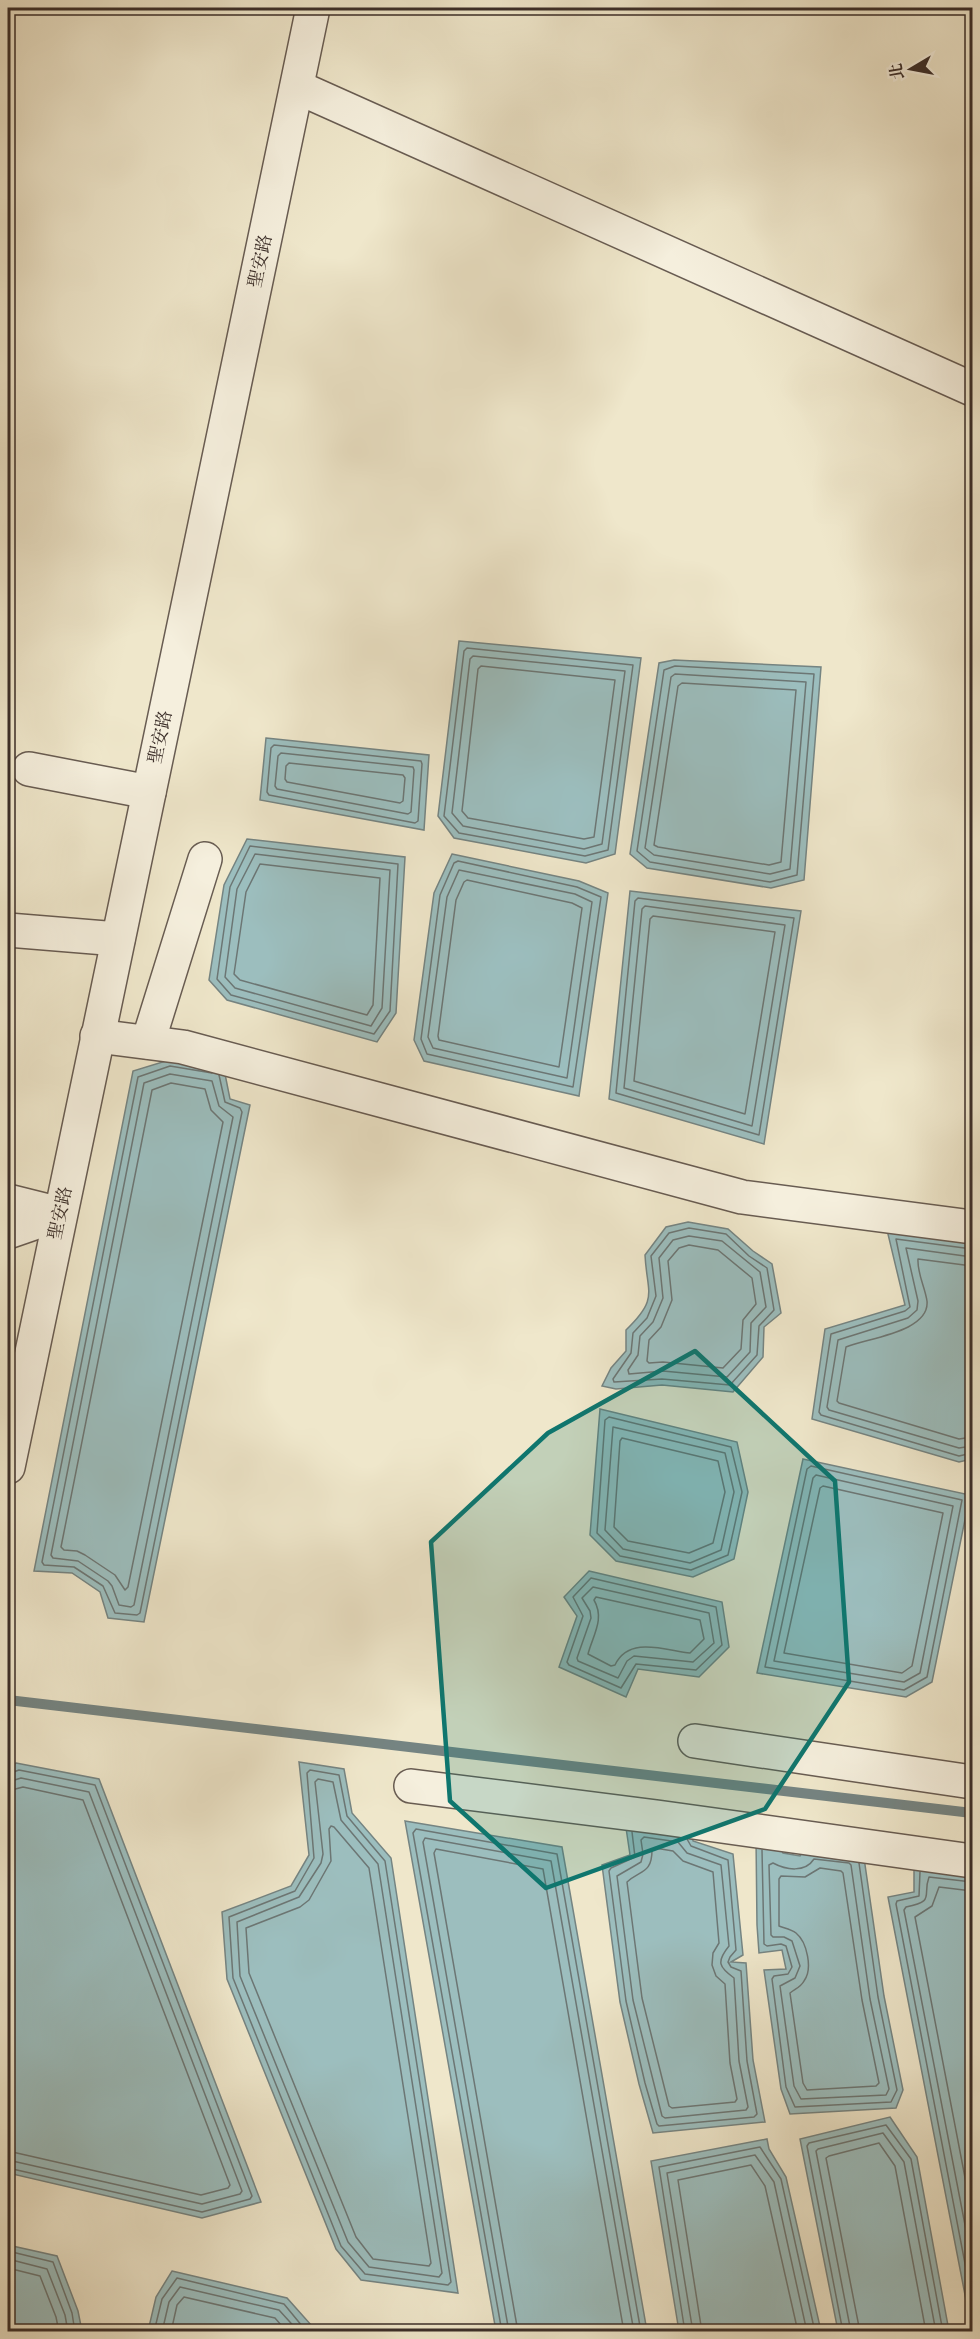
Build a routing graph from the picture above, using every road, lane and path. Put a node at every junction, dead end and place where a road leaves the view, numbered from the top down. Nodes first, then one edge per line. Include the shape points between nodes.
1 (313, 8) edge
2 (297, 87) junction
3 (972, 389) edge
4 (29, 769) dead end
5 (149, 792) junction
6 (205, 859) dead end
7 (8, 930) edge
8 (118, 939) junction
9 (97, 1036) junction
10 (148, 1042) junction
11 (8, 1201) edge
12 (60, 1214) junction
13 (972, 1227) edge
14 (8, 1232) edge
15 (8, 1467) edge
16 (695, 1741) dead end
17 (972, 1782) edge
18 (411, 1786) dead end
19 (972, 1861) edge

1 - 2 street, 聖安路
2 - 3 street
2 - 5 street, 聖安路
4 - 5 street
5 - 8 street, 聖安路
6 - 10 street
7 - 8 street
8 - 9 street, 聖安路
9 - 10 street
9 - 12 street, 聖安路
10 - 13 street via 183,1047 742,1197
11 - 12 street
12 - 14 street
12 - 15 street, 聖安路
16 - 17 street
18 - 19 street

